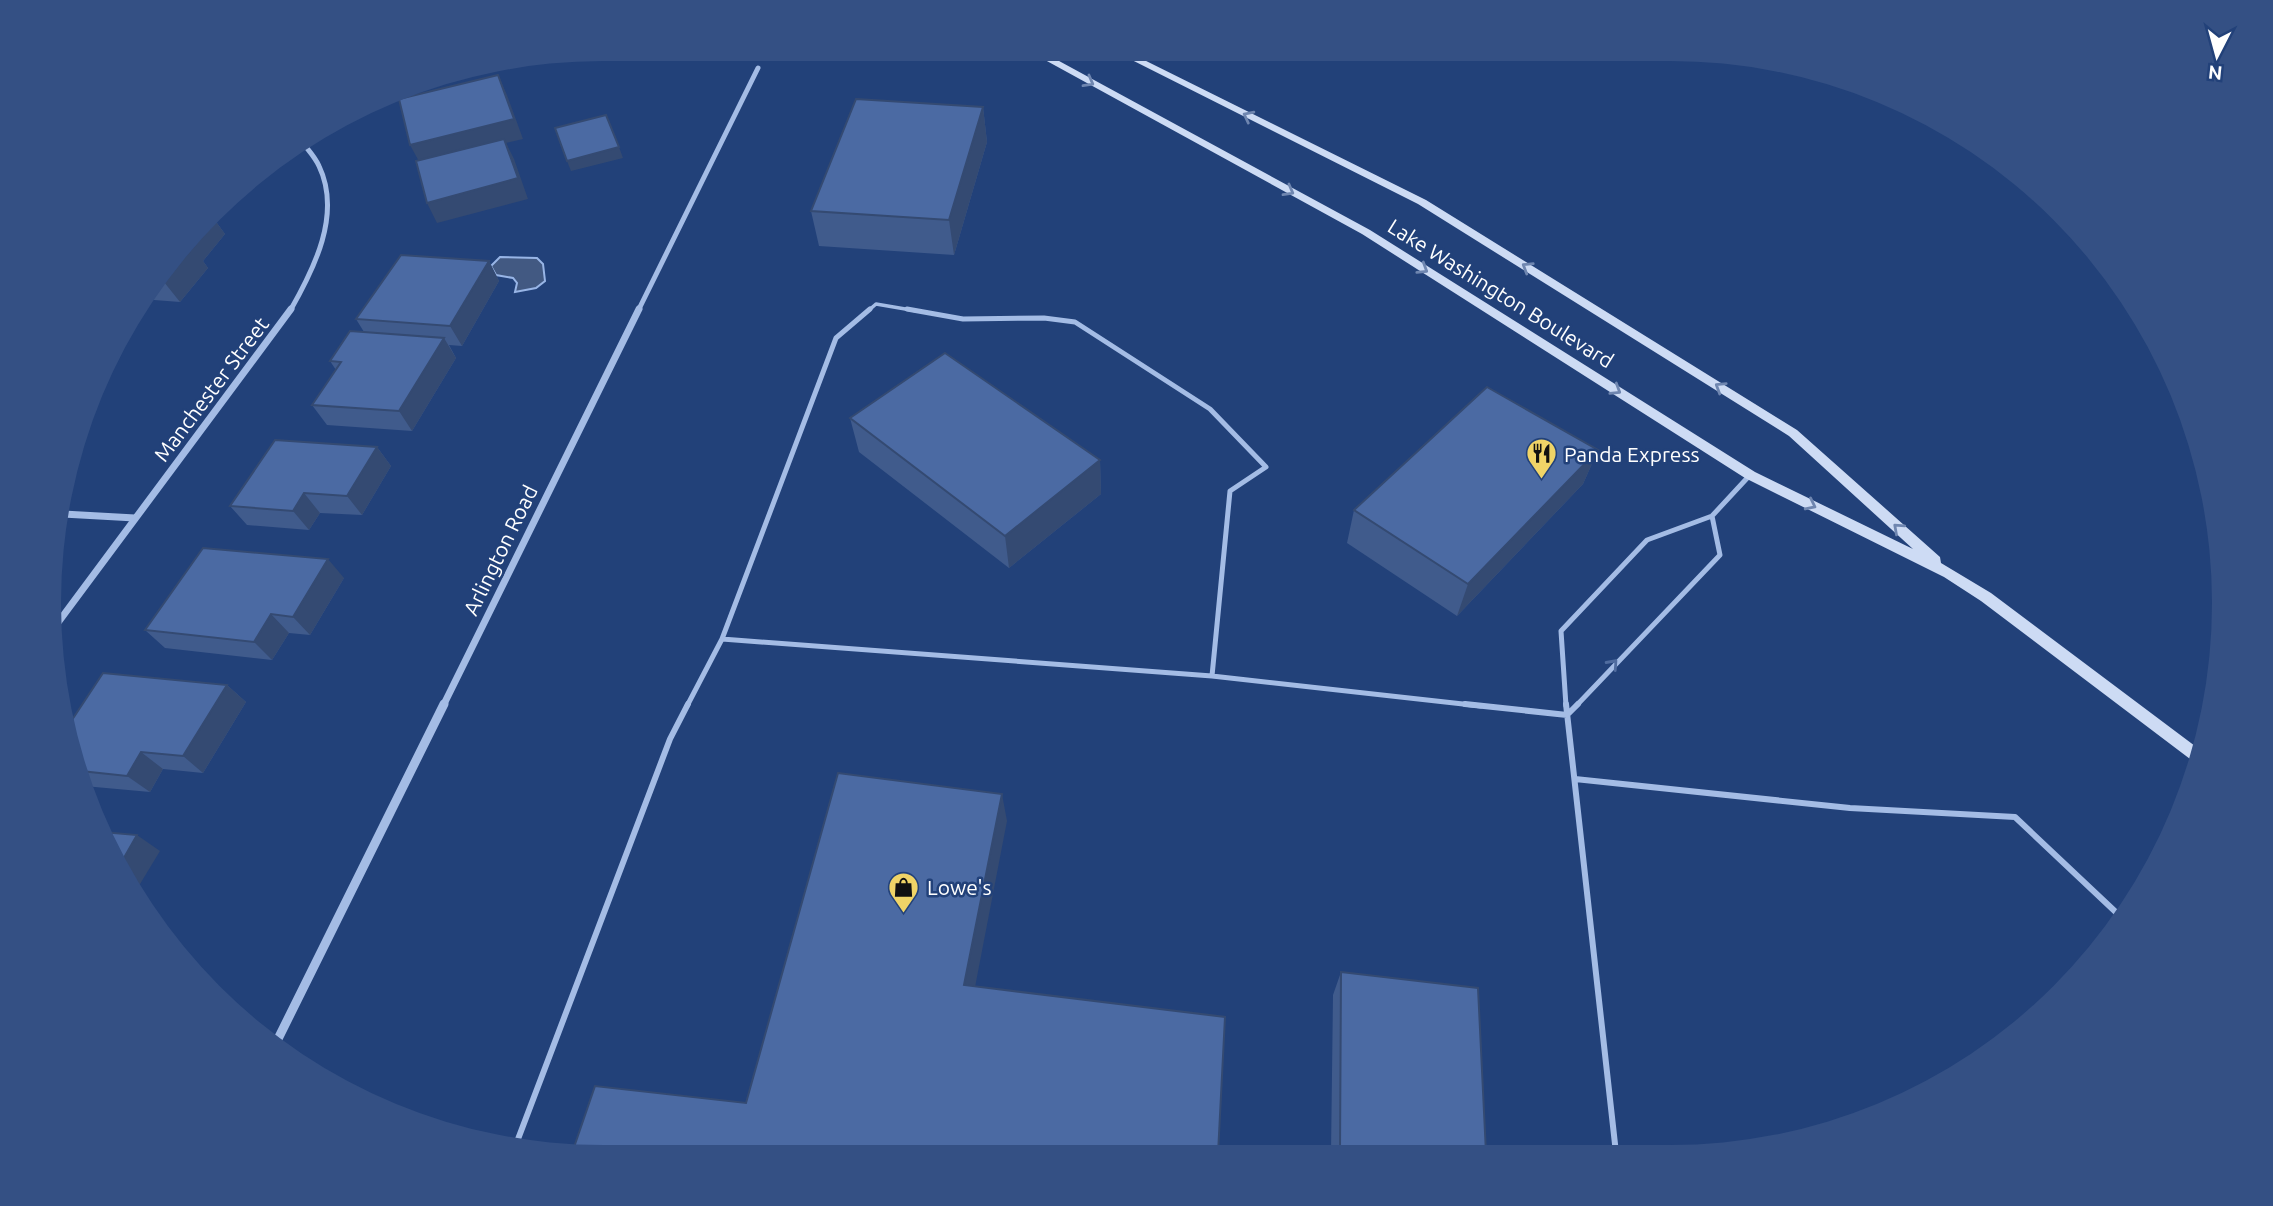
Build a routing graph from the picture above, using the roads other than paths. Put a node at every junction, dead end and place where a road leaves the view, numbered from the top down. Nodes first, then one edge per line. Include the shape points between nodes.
1 (1049, 61) edge
2 (1139, 61) edge
3 (758, 68) dead end
4 (307, 150) edge
5 (1750, 475) junction
6 (69, 514) edge
7 (1712, 516) junction
8 (135, 518) junction
9 (1949, 573) junction
10 (61, 618) edge
11 (722, 639) junction
12 (1212, 676) junction
13 (1567, 715) junction
14 (2190, 752) edge
15 (1575, 779) junction
16 (2115, 911) edge
17 (279, 1037) edge
18 (519, 1138) edge
19 (1615, 1145) edge

1 -> 5 main road, Lake Washington Boulevard via 1366,232
9 -> 2 main road, Lake Washington Boulevard via 1793,433 1422,202
3 - 17 street, Arlington Road
4 - 8 street, Manchester Street via 320,167 327,190 315,267 287,317
5 - 7 lane
5 -> 9 main road, Lake Washington Boulevard
6 - 8 street
13 -> 7 lane via 1720,555
7 - 13 lane via 1647,540 1561,631
8 - 10 street, Manchester Street
9 - 14 main road, Lake Washington Boulevard
11 - 12 lane
11 - 12 lane via 836,338 876,304 963,319 1075,322 1210,409 1266,467 1230,491
11 - 18 lane via 670,739
12 - 13 lane
13 - 15 lane
15 - 16 lane via 1717,795 2015,817
15 - 19 lane

